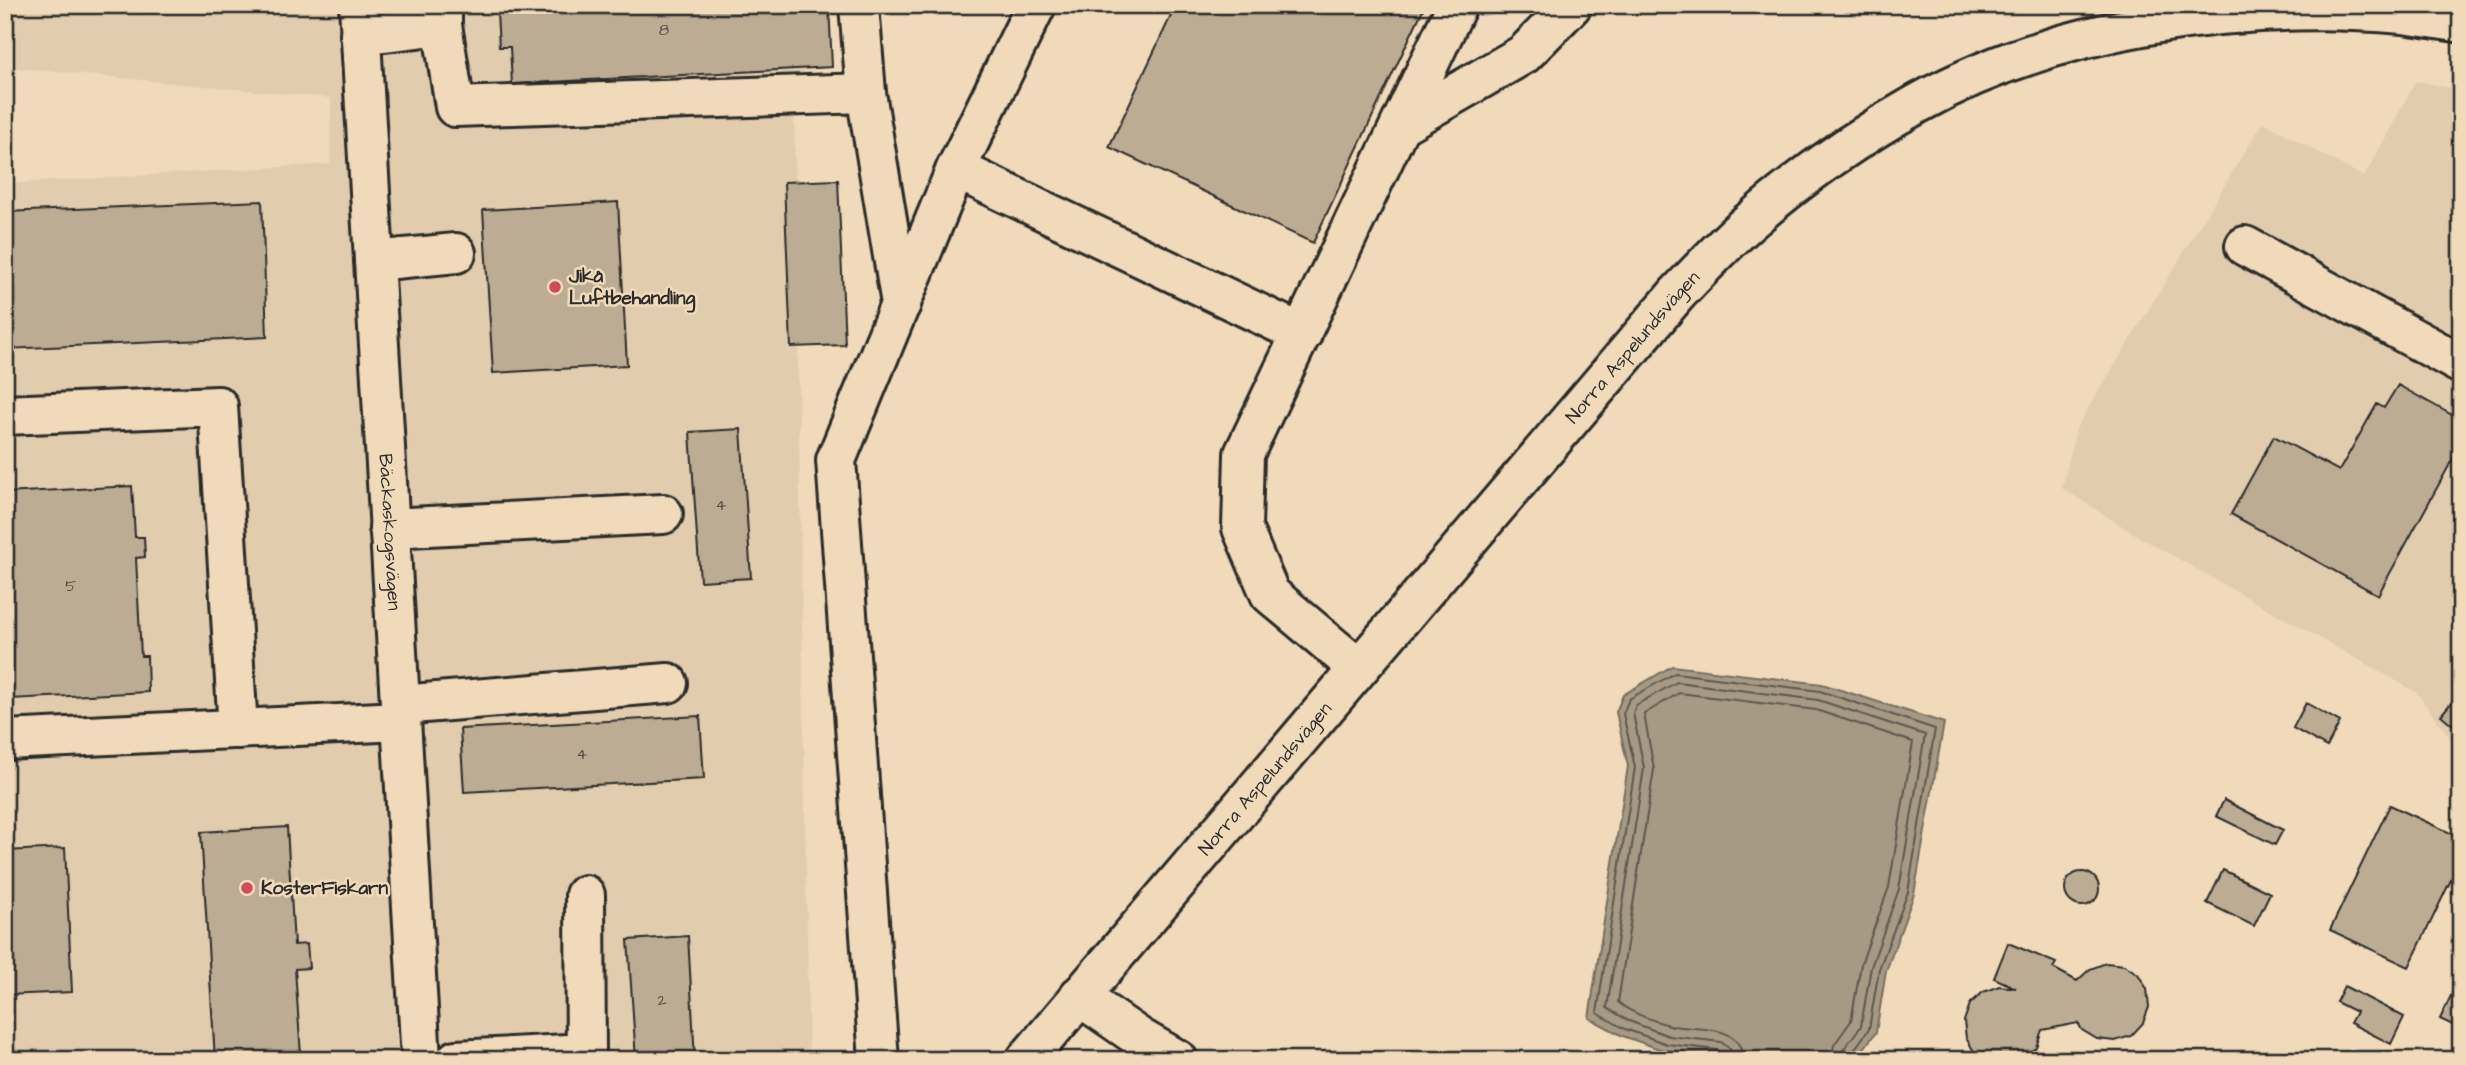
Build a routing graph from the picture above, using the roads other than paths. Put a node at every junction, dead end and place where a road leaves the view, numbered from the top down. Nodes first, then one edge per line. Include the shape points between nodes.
1 (859, 5) edge
2 (1036, 5) edge
3 (1457, 5) edge
4 (1572, 5) edge
5 (442, 15) edge
6 (360, 20) edge
7 (2461, 23) edge
8 (866, 93) junction
9 (1401, 125) junction
10 (956, 169) junction
11 (2245, 246) dead end
12 (456, 253) dead end
13 (374, 261) junction
14 (901, 304) junction
15 (1302, 334) junction
16 (2461, 365) edge
17 (5, 415) edge
18 (663, 514) dead end
19 (389, 528) junction
20 (1358, 668) junction
21 (668, 682) dead end
22 (400, 713) junction
23 (238, 729) junction
24 (5, 740) edge
25 (585, 895) dead end
26 (1079, 996) junction
27 (586, 1056) edge
28 (421, 1060) edge
29 (456, 1060) edge
30 (879, 1060) edge
31 (1026, 1060) edge
32 (1178, 1060) edge

1 - 8 street
2 - 10 street
3 - 9 street
4 - 9 street via 1524,54
5 - 6 street
5 - 8 street via 455,107
6 - 13 street, Bäckaskogsvägen
7 - 20 street, Norra Aspelundsvägen via 2360,9 2262,8 2176,16 2088,36 1996,67 1917,104 1827,162 1748,223 1677,293
8 - 14 street
9 - 15 street
10 - 14 street
10 - 15 street
11 - 16 street
12 - 13 street
13 - 19 street, Bäckaskogsvägen
14 - 30 street via 836,460
15 - 20 street via 1244,454 1242,528 1270,594
17 - 23 street via 218,405
18 - 19 street
19 - 22 street, Bäckaskogsvägen
20 - 26 street, Norra Aspelundsvägen
21 - 22 street
22 - 23 street
22 - 28 street, Bäckaskogsvägen
23 - 24 street
25 - 27 street
26 - 31 street, Norra Aspelundsvägen
26 - 32 street
27 - 29 street

